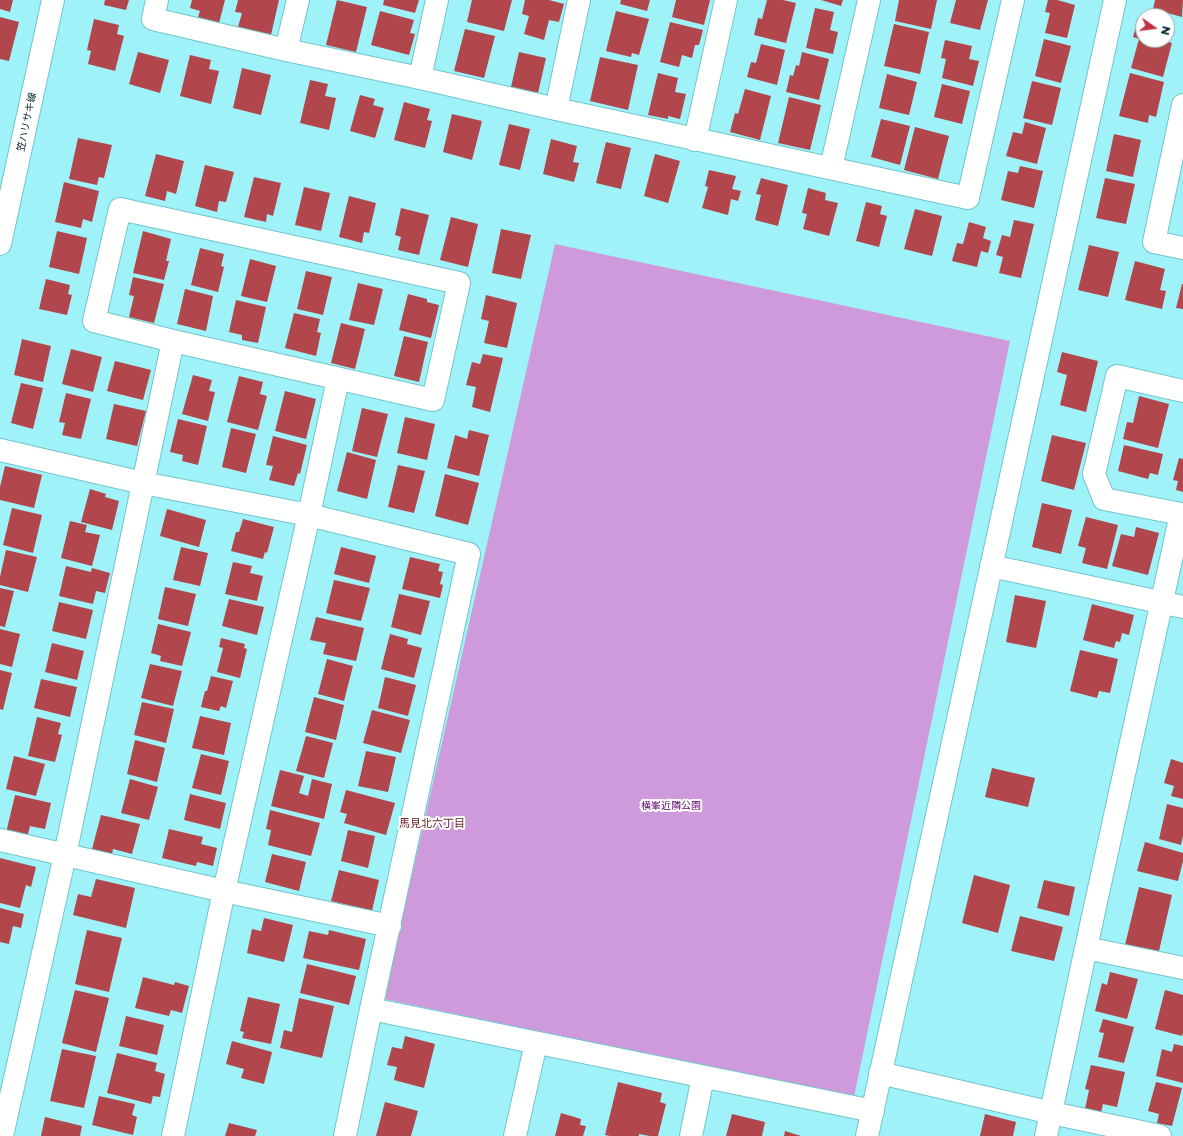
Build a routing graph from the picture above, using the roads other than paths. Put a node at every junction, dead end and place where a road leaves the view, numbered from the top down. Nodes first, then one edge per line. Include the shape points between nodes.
1 (53, 0) edge
2 (157, 0) edge
3 (298, 0) edge
4 (438, 0) edge
5 (579, 0) edge
6 (726, 0) edge
7 (869, 0) edge
8 (1013, 0) edge
9 (1115, 0) edge
10 (286, 50) junction
11 (420, 78) junction
12 (1183, 105) edge
13 (556, 109) junction
14 (695, 140) junction
15 (831, 168) junction
16 (0, 244) edge
17 (1183, 248) edge
18 (173, 341) junction
19 (338, 379) junction
20 (1183, 391) edge
21 (0, 450) edge
22 (143, 483) junction
23 (1182, 514) edge
24 (309, 515) junction
25 (992, 566) junction
26 (1161, 602) junction
27 (1183, 607) edge
28 (0, 840) edge
29 (65, 855) junction
30 (224, 891) junction
31 (390, 926) junction
32 (1086, 948) junction
33 (1183, 968) edge
34 (371, 1009) junction
35 (536, 1043) junction
36 (880, 1073) junction
37 (703, 1077) junction
38 (872, 1111) junction
39 (1052, 1113) junction
40 (2, 1136) edge
41 (173, 1136) edge
42 (345, 1136) edge
43 (515, 1136) edge
44 (691, 1136) edge
45 (867, 1136) edge
46 (1046, 1136) edge
47 (1160, 1136) edge

1 - 16 street, 笠ハリサキ線
2 - 10 street via 153,19
3 - 10 street
4 - 11 street
5 - 13 street
6 - 14 street
7 - 15 street
8 - 15 street via 968,198
9 - 25 street
10 - 11 street
11 - 13 street
12 - 17 street via 1154,242
13 - 14 street
14 - 15 street
18 - 19 street
18 - 19 street via 94,321 120,209 459,283 433,400
18 - 22 street
19 - 24 street
20 - 23 street via 1117,376 1094,474 1104,499
21 - 22 street
22 - 24 street
22 - 29 street
23 - 26 street
24 - 30 street
24 - 31 street via 469,554
25 - 26 street
25 - 36 street
26 - 27 street
26 - 32 street
28 - 29 street
29 - 30 street
29 - 40 street
30 - 31 street
30 - 41 street
31 - 34 street
32 - 33 street
32 - 39 street
34 - 35 street
34 - 42 street
35 - 37 street
35 - 43 street
36 - 38 street
36 - 39 street
37 - 38 street
37 - 44 street
38 - 45 street
39 - 46 street
39 - 47 street

